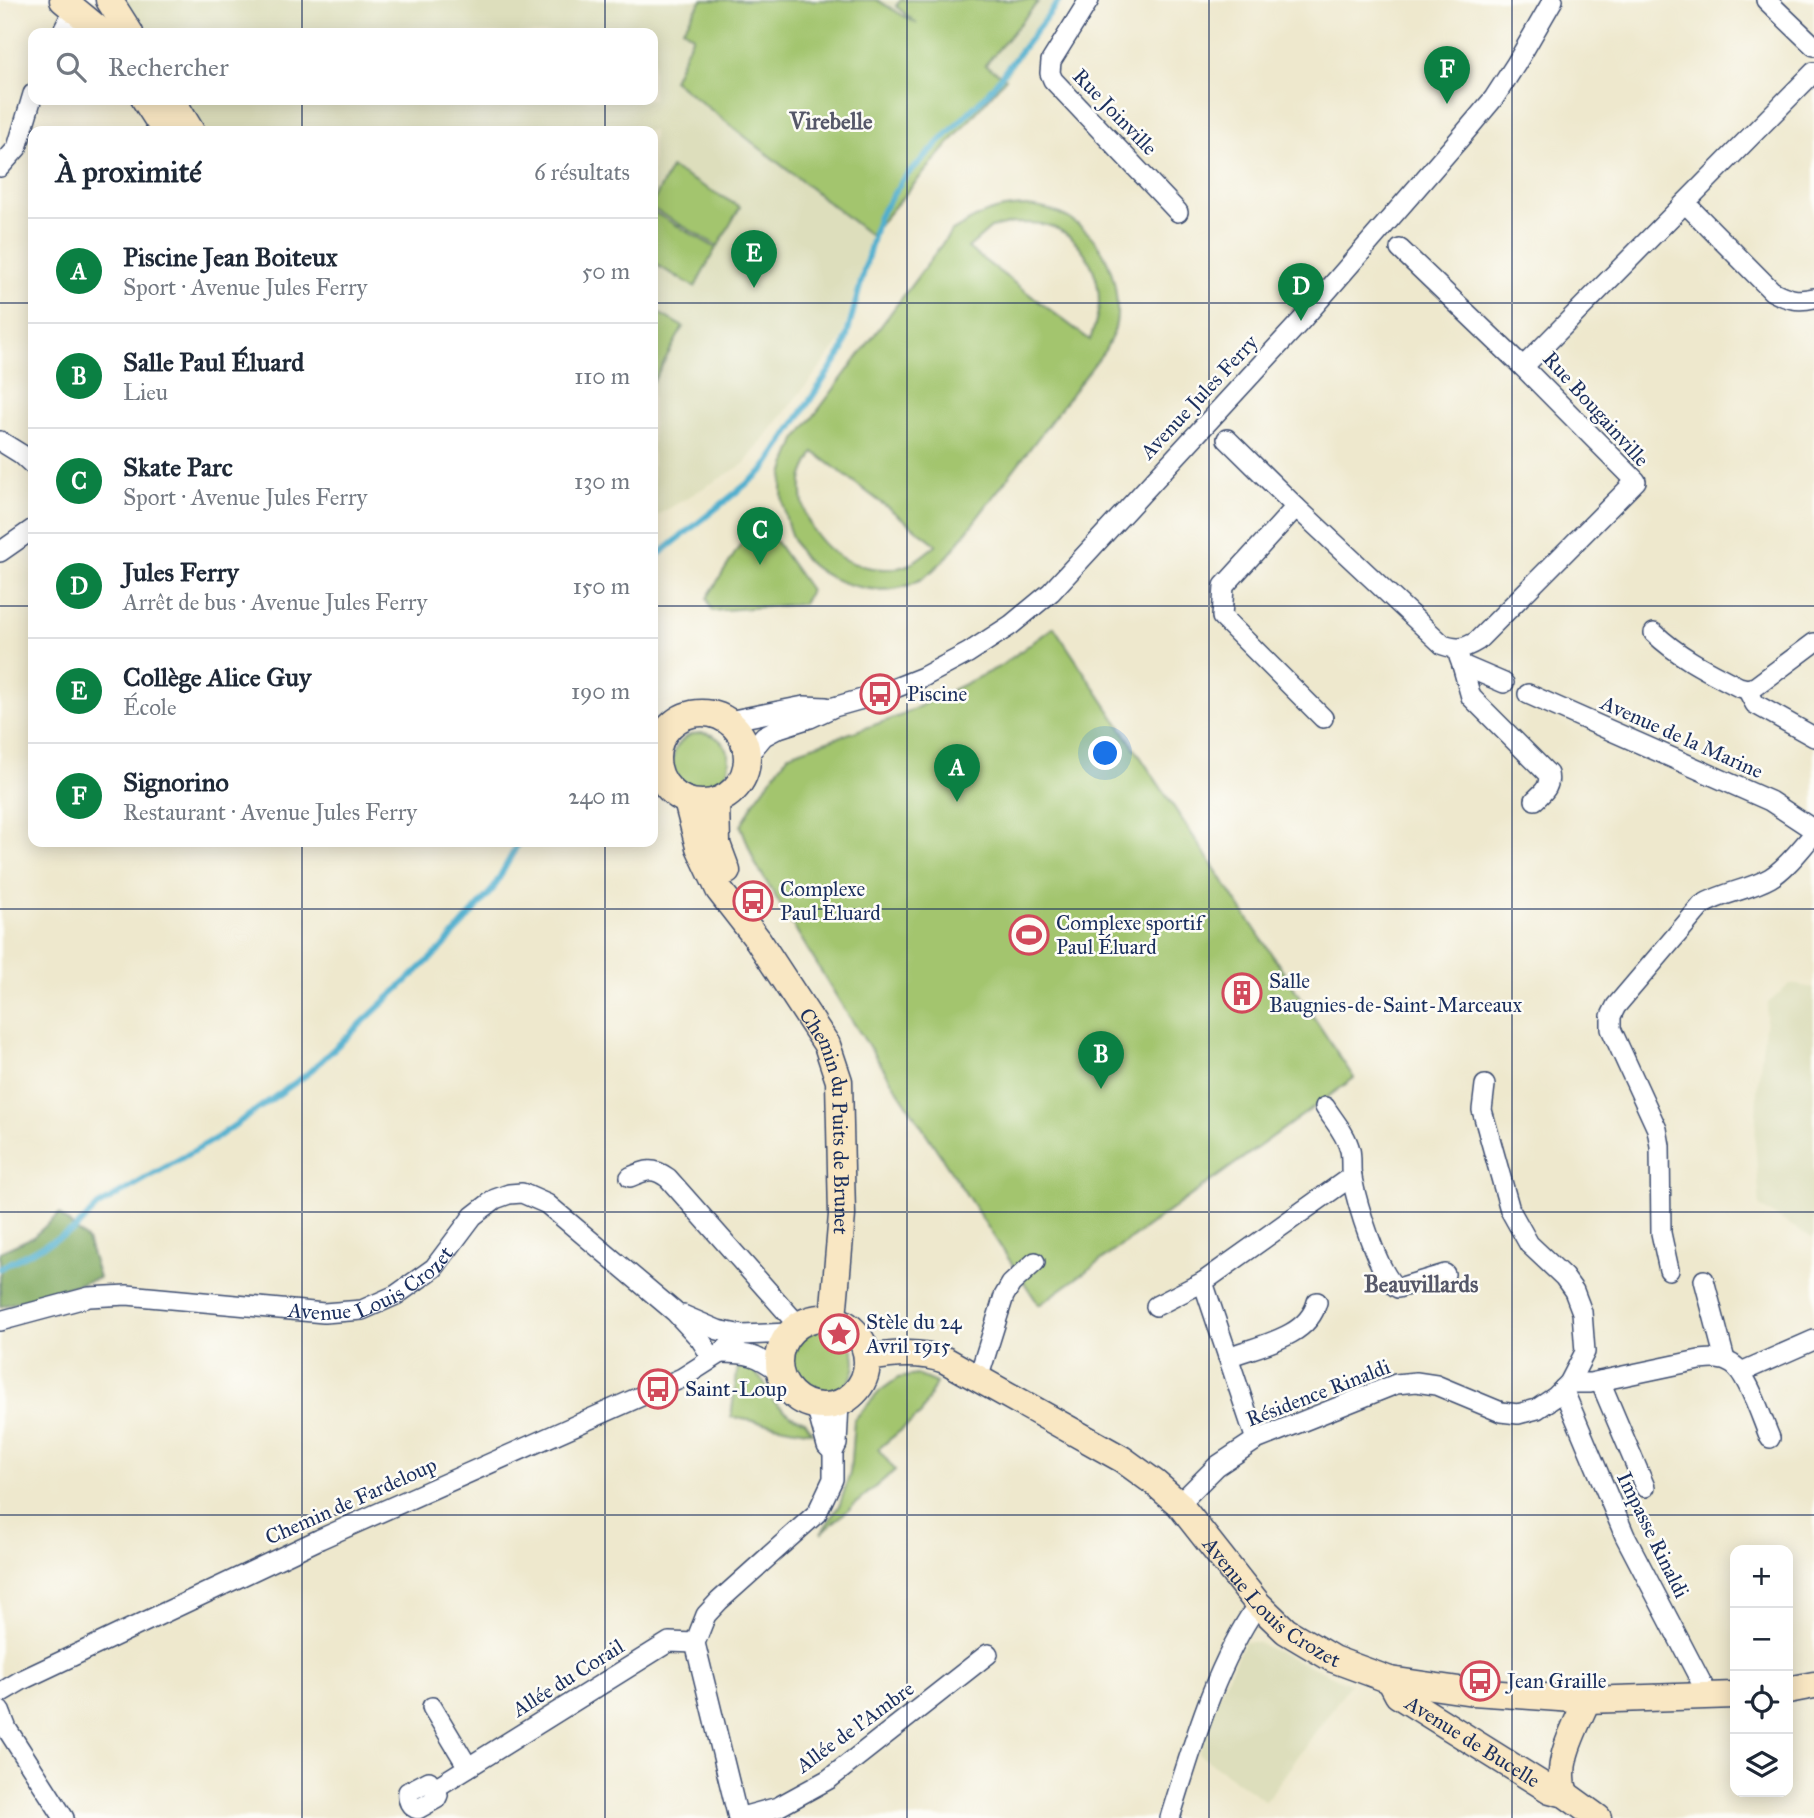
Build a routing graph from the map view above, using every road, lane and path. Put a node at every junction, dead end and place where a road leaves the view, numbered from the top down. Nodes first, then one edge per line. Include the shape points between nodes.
1 (109, 0) edge
2 (1089, 0) edge
3 (1553, 0) edge
4 (1766, 0) edge
5 (69, 4) edge
6 (63, 28) edge
7 (97, 28) edge
8 (127, 28) edge
9 (1814, 46) edge
10 (1814, 72) edge
11 (30, 105) edge
12 (148, 105) edge
13 (175, 105) edge
14 (162, 126) edge
15 (188, 126) edge
16 (0, 167) edge
17 (1685, 203) junction
18 (1178, 212) dead end
19 (1400, 248) dead end
20 (1814, 298) edge
21 (1523, 367) junction
22 (1227, 439) dead end
23 (0, 441) edge
24 (28, 461) edge
25 (1296, 507) junction
26 (28, 532) edge
27 (0, 552) edge
28 (1654, 633) dead end
29 (1814, 643) edge
30 (1459, 658) junction
31 (1504, 683) dead end
32 (1747, 690) junction
33 (1528, 694) dead end
34 (834, 707) junction
35 (1324, 718) dead end
36 (728, 721) junction
37 (658, 735) edge
38 (1814, 737) edge
39 (747, 756) junction
40 (658, 770) edge
41 (716, 800) junction
42 (1535, 800) dead end
43 (687, 801) junction
44 (1814, 832) edge
45 (758, 940) junction
46 (1485, 1085) dead end
47 (1325, 1107) dead end
48 (1352, 1176) junction
49 (630, 1177) dead end
50 (1035, 1262) dead end
51 (1669, 1270) dead end
52 (1446, 1274) dead end
53 (1703, 1280) dead end
54 (1203, 1282) junction
55 (1317, 1302) dead end
56 (1156, 1306) dead end
57 (675, 1312) junction
58 (833, 1318) junction
59 (0, 1321) edge
60 (794, 1329) junction
61 (742, 1335) junction
62 (1814, 1340) edge
63 (717, 1356) junction
64 (1228, 1357) junction
65 (868, 1358) junction
66 (1733, 1366) junction
67 (780, 1372) junction
68 (978, 1379) junction
69 (1600, 1381) junction
70 (1566, 1386) junction
71 (828, 1404) junction
72 (1770, 1438) dead end
73 (1256, 1440) junction
74 (1645, 1487) dead end
75 (1179, 1504) junction
76 (1258, 1604) junction
77 (695, 1643) junction
78 (988, 1654) dead end
79 (1390, 1680) junction
80 (1814, 1685) edge
81 (1793, 1689) edge
82 (0, 1693) edge
83 (1722, 1696) edge
84 (1587, 1700) junction
85 (432, 1707) dead end
86 (0, 1711) edge
87 (468, 1767) junction
88 (435, 1788) dead end
89 (1564, 1794) junction
90 (64, 1818) edge
91 (738, 1818) edge
92 (1170, 1818) edge
93 (1598, 1818) edge

1 - 8 street
2 - 18 street, Rue Joinville via 1051,61 1050,73
3 - 34 street, Avenue Jules Ferry via 1516,64 1462,136 1301,321 1051,592 968,653 901,686
4 - 9 street
5 - 6 street
5 - 7 street
10 - 17 street, Rue Bougainville
11 - 16 street via 17,148
12 - 14 street
13 - 15 street
17 - 20 street via 1772,291 1796,301
17 - 21 street, Rue Bougainville
19 - 21 street
21 - 30 street, Rue Bougainville via 1636,481
22 - 25 street
23 - 24 street
25 - 30 street
25 - 35 street via 1224,586 1222,617
26 - 27 street
28 - 32 street via 1686,660
29 - 32 street
30 - 31 street
30 - 42 street via 1471,697 1548,774 1547,788
32 - 38 street via 1755,704
33 - 44 street, Avenue de la Marine via 1770,801
34 - 36 street, Avenue Jules Ferry via 804,706
34 - 39 street, Avenue Jules Ferry via 764,736
36 - 37 street via 717,715 692,714
36 - 39 street via 741,737
39 - 41 street via 741,779
40 - 43 street via 667,787
41 - 43 street
41 - 45 street, Chemin du Puits de Brunet via 716,844
43 - 45 street, Chemin du Puits de Brunet via 708,870
44 - 51 street via 1769,879 1702,905 1611,1016 1611,1029 1657,1129 1661,1233
45 - 58 street, Chemin du Puits de Brunet via 827,1045 839,1081 842,1215
46 - 70 street, Résidence Rinaldi via 1482,1110 1510,1210 1529,1244 1564,1277 1583,1312 1585,1352
47 - 48 street via 1346,1138
48 - 52 street via 1371,1242 1394,1286
48 - 54 street
49 - 60 street via 647,1169 668,1178
50 - 68 street via 1004,1296
53 - 66 street
54 - 56 street
54 - 64 street
55 - 64 street via 1314,1313 1296,1332
57 - 59 street, Avenue Louis Crozet via 547,1203 522,1193 495,1199 473,1216 434,1268 396,1295 362,1310 324,1313 127,1295 89,1297
57 - 61 street
57 - 63 street
58 - 60 street via 809,1319
58 - 65 street via 857,1332
60 - 61 street
60 - 67 street via 782,1345
61 - 63 street, Chemin de Fardeloup
62 - 66 street
63 - 67 street via 747,1353
63 - 82 street, Chemin de Fardeloup via 682,1378 320,1539
64 - 73 street
65 - 68 street, Avenue Louis Crozet via 930,1355
65 - 71 street via 861,1385 852,1396
66 - 69 street via 1699,1360
66 - 72 street
67 - 71 street via 793,1394 804,1402
68 - 75 street, Avenue Louis Crozet via 1122,1460
69 - 70 street
69 - 74 street
70 - 73 street, Résidence Rinaldi via 1537,1409 1518,1414 1501,1412 1436,1385 1396,1384
70 - 83 street, Impasse Rinaldi via 1625,1536
71 - 77 street via 827,1446 833,1452 833,1479 817,1513 719,1601 706,1615
73 - 75 street, Résidence Rinaldi via 1217,1466
75 - 76 street, Avenue Louis Crozet
76 - 79 street, Avenue Louis Crozet via 1286,1631 1333,1660
76 - 92 street via 1238,1632 1217,1677
77 - 87 street, Allée du Corail via 669,1642
77 - 91 street
78 - 91 street, Allée de l'Ambre via 829,1779 778,1807
79 - 84 street, Avenue Louis Crozet via 1472,1692
79 - 89 street, Avenue de Bucelle via 1398,1695 1550,1790
80 - 81 street
83 - 84 street, Avenue Louis Crozet
84 - 89 street, Avenue de Bucelle via 1565,1756 1560,1781
85 - 87 street
86 - 90 street
87 - 88 street, Allée du Corail
89 - 93 street, Avenue de Bucelle

